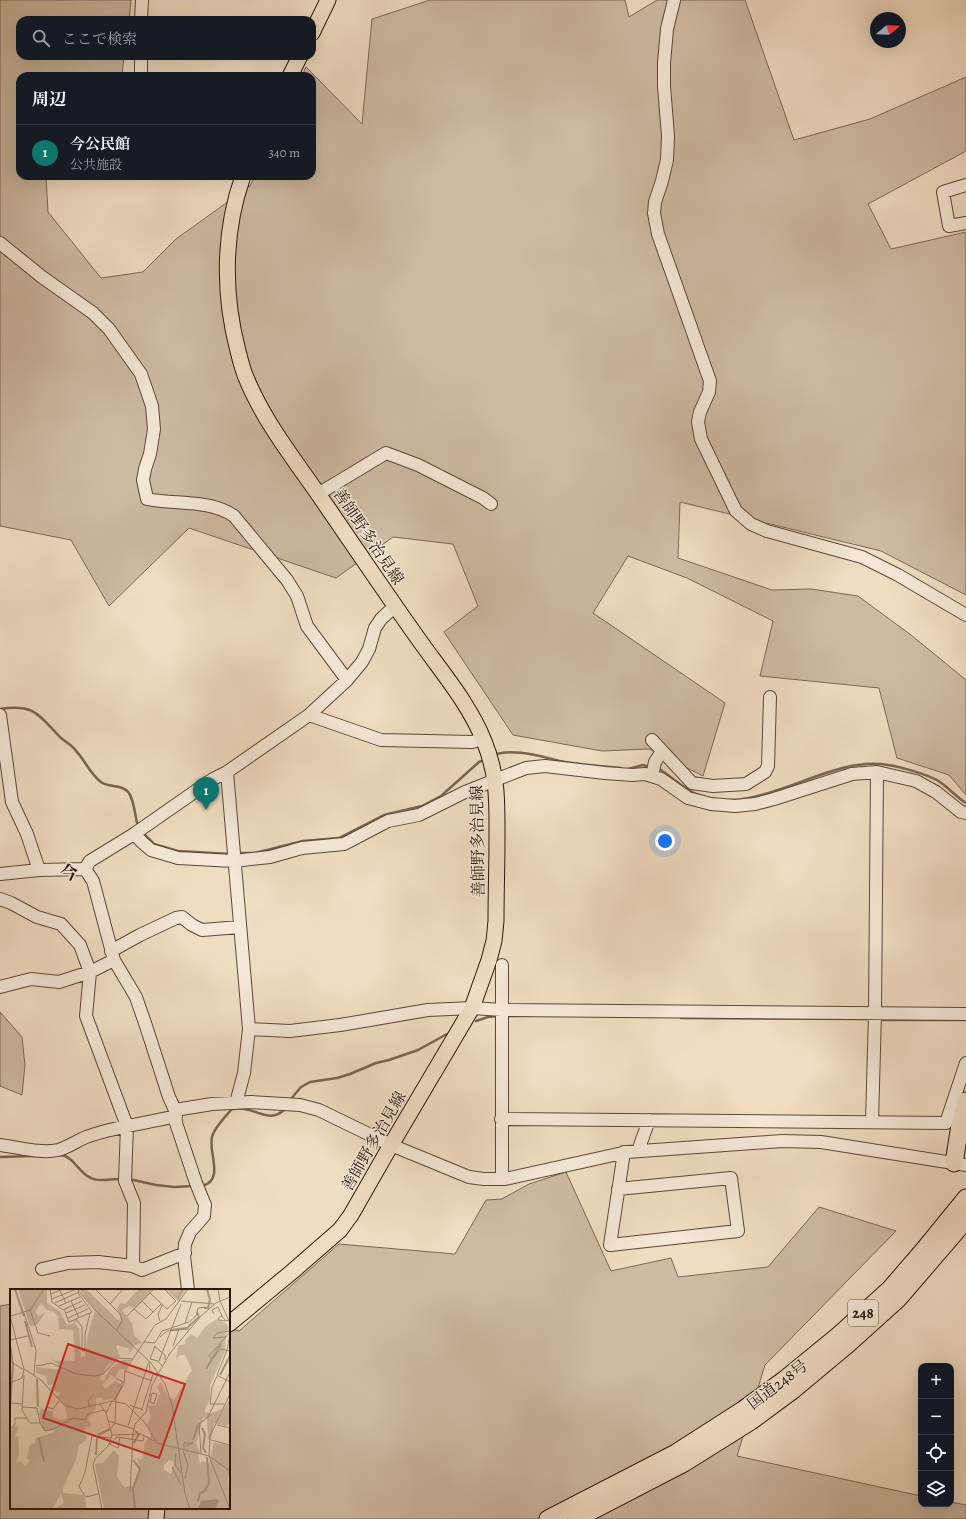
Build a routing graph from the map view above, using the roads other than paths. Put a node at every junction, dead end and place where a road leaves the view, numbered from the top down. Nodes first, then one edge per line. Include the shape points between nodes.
1 (142, 0) edge
2 (328, 0) edge
3 (674, 0) edge
4 (141, 16) edge
5 (316, 25) edge
6 (141, 60) edge
7 (298, 60) edge
8 (141, 72) edge
9 (292, 72) edge
10 (242, 180) edge
11 (966, 184) edge
12 (966, 223) edge
13 (0, 243) edge
14 (318, 494) junction
15 (491, 504) dead end
16 (395, 606) junction
17 (966, 615) edge
18 (347, 680) junction
19 (770, 697) dead end
20 (309, 714) junction
21 (0, 715) edge
22 (652, 740) dead end
23 (487, 751) junction
24 (662, 751) junction
25 (653, 771) junction
26 (227, 772) junction
27 (876, 772) junction
28 (496, 781) junction
29 (692, 783) junction
30 (685, 796) junction
31 (966, 813) edge
32 (134, 834) junction
33 (234, 856) junction
34 (85, 869) junction
35 (39, 870) junction
36 (0, 874) edge
37 (0, 899) edge
38 (240, 927) junction
39 (113, 956) junction
40 (502, 965) dead end
41 (90, 972) junction
42 (0, 987) edge
43 (472, 1008) junction
44 (502, 1010) junction
45 (875, 1013) junction
46 (966, 1014) edge
47 (249, 1029) junction
48 (966, 1063) edge
49 (966, 1102) edge
50 (236, 1103) junction
51 (176, 1113) junction
52 (501, 1119) junction
53 (649, 1120) junction
54 (872, 1122) junction
55 (127, 1126) junction
56 (0, 1145) edge
57 (391, 1145) junction
58 (640, 1150) junction
59 (624, 1152) junction
60 (960, 1164) edge
61 (502, 1179) junction
62 (618, 1189) junction
63 (966, 1189) edge
64 (966, 1198) edge
65 (966, 1220) edge
66 (184, 1253) junction
67 (133, 1266) junction
68 (42, 1269) dead end
69 (897, 1281) junction
70 (188, 1289) edge
71 (230, 1323) edge
72 (157, 1509) edge
73 (156, 1519) edge
74 (548, 1519) edge
75 (576, 1519) edge

1 - 4 street
2 - 5 main road
3 - 17 street via 666,29 664,63 667,160 654,213 658,234 710,381 709,392 698,422 701,439 733,506 750,524 862,557
6 - 8 street
7 - 9 main road
10 - 14 main road, 善師野多治見線 via 228,246 227,278 231,326 244,373 254,394 278,437
11 - 12 street via 943,192 949,226
13 - 18 street via 93,313 109,329 141,374 152,406 154,429 143,480 148,499 197,504 226,511 234,516 287,580 297,596 307,626
14 - 15 street via 386,453 418,465
14 - 16 main road, 善師野多治見線
16 - 18 street via 381,619 366,655
16 - 23 main road, 善師野多治見線 via 463,702
18 - 20 street
19 - 29 street via 768,766 765,772 746,784 713,786
20 - 23 street via 381,740 472,742
20 - 26 street
21 - 35 street via 12,802 27,834
22 - 24 street
23 - 28 main road, 善師野多治見線
24 - 25 street
24 - 29 street
25 - 28 street via 645,774 605,773 545,766 526,768
25 - 30 street
26 - 32 street
26 - 33 street
27 - 30 street via 852,774 755,804 711,804
27 - 31 street via 916,781
27 - 45 street
28 - 33 street via 465,792 419,815 388,821 344,844 302,848 270,857
28 - 43 main road, 善師野多治見線 via 494,941
29 - 30 street
32 - 33 street via 151,850 178,858
32 - 34 street via 90,862
33 - 38 street
34 - 35 street
34 - 39 street via 93,881
35 - 36 street
37 - 41 street via 37,917 61,924 80,945
38 - 39 street via 202,930 182,917 176,918 140,935
38 - 47 street
39 - 41 street
39 - 51 street via 136,998
40 - 44 street
41 - 42 street via 59,982 31,979
41 - 55 street via 86,1016
43 - 44 street
43 - 47 street via 428,1010 290,1031
43 - 57 main road, 善師野多治見線
44 - 45 street
44 - 52 street
45 - 46 street
45 - 54 street
47 - 50 street via 244,1073
48 - 54 street via 946,1123
49 - 60 highway via 960,1125
50 - 51 street via 212,1104
50 - 57 street via 300,1105 319,1110
51 - 55 street
51 - 66 street via 176,1123 205,1205 204,1216 190,1232
52 - 53 street
52 - 61 street
53 - 54 street
53 - 58 street
55 - 56 street via 85,1136 58,1150 43,1151
55 - 67 street via 125,1181 134,1203
57 - 61 street via 469,1177
57 - 71 main road, 善師野多治見線 via 340,1230
58 - 59 street
58 - 60 street via 775,1142 821,1142
59 - 61 street
59 - 62 street
62 - 62 street via 610,1245 738,1231 731,1178
63 - 69 highway
64 - 69 highway, 国道248号 / 248
65 - 75 highway, 国道248号 / 248 via 898,1299 793,1390 751,1421 684,1463
66 - 67 street via 142,1270
66 - 70 street
67 - 68 street via 98,1262 68,1263
69 - 74 highway, 国道248号 / 248 via 839,1335 743,1410 676,1453
72 - 73 main road

